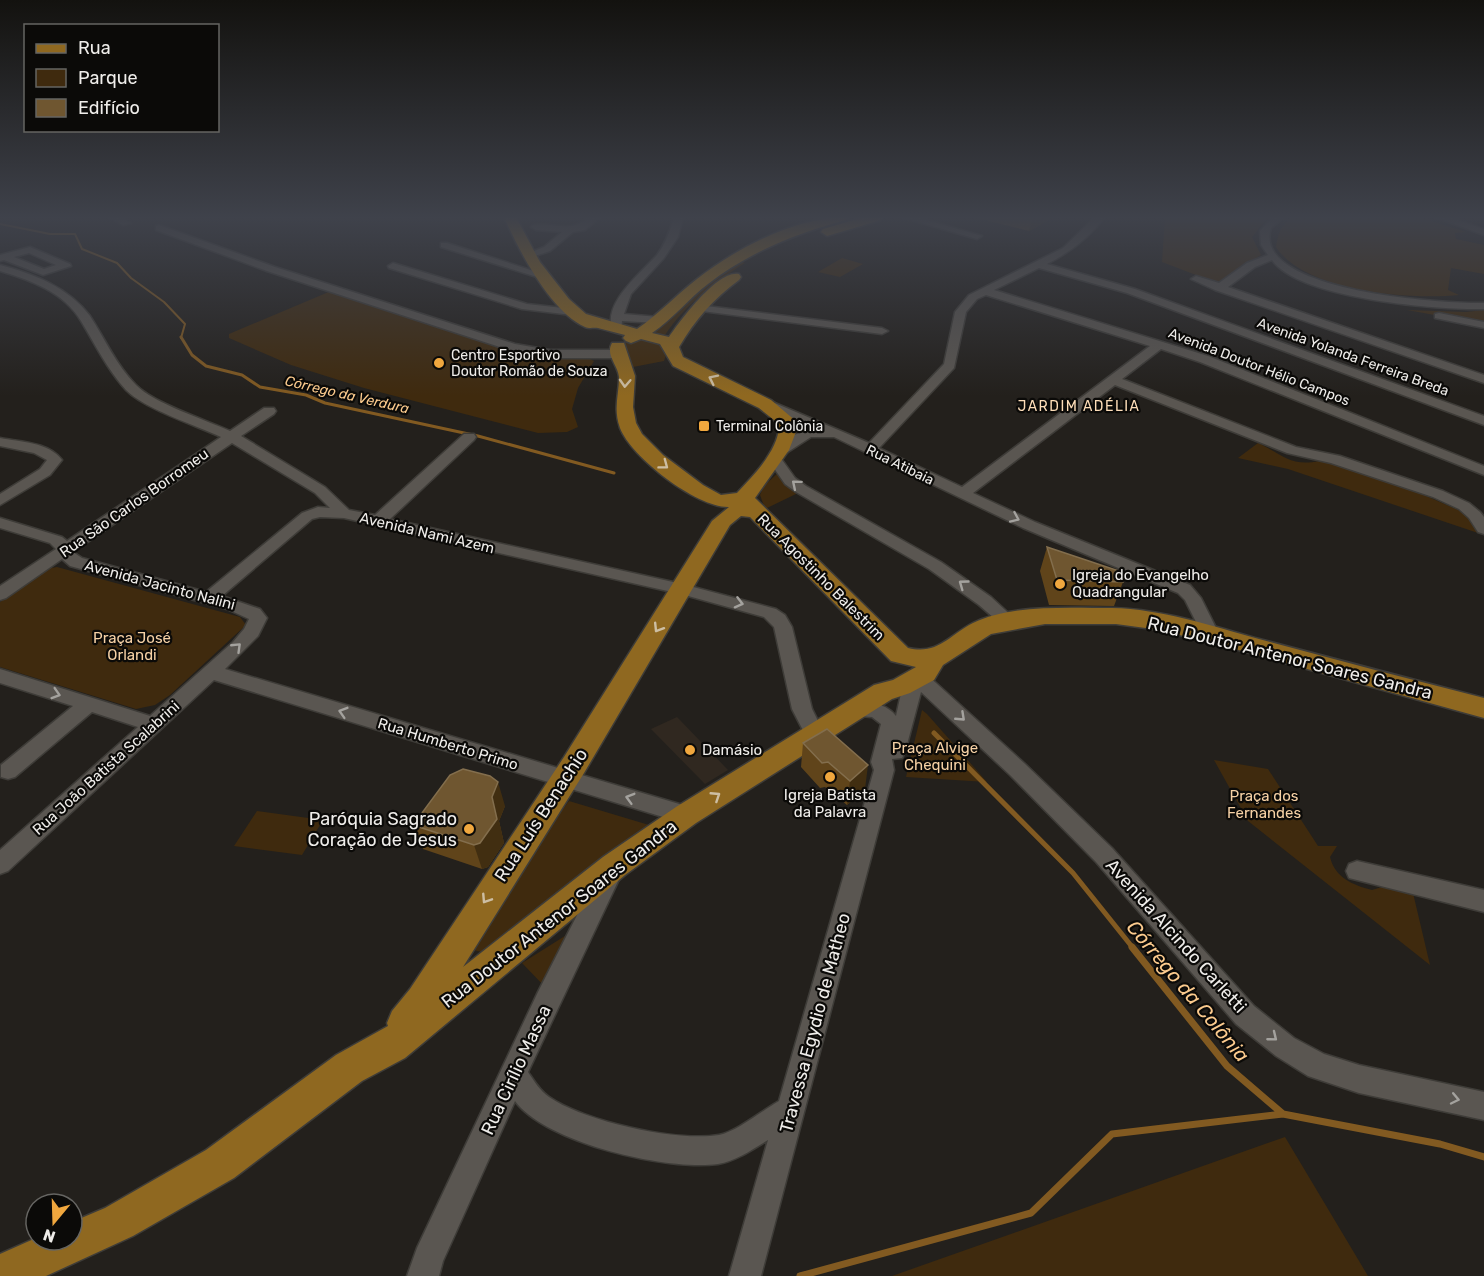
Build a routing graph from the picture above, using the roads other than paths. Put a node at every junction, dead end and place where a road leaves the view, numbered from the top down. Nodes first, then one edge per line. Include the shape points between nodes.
1 (29, 277) edge
2 (294, 277) edge
3 (426, 277) edge
4 (542, 277) edge
5 (640, 277) edge
6 (708, 277) edge
7 (734, 277) edge
8 (1016, 277) edge
9 (1080, 277) edge
10 (1235, 277) edge
11 (1308, 277) edge
12 (1196, 279) dead end
13 (1219, 288) junction
14 (985, 291) junction
15 (1396, 302) junction
16 (1484, 306) edge
17 (698, 308) junction
18 (575, 314) junction
19 (659, 320) junction
20 (1466, 320) junction
21 (1484, 326) edge
22 (882, 332) dead end
23 (1484, 333) edge
24 (615, 335) junction
25 (640, 335) junction
26 (1160, 345) junction
27 (672, 346) junction
28 (1484, 379) edge
29 (1114, 380) junction
30 (765, 404) junction
31 (268, 411) dead end
32 (1484, 421) edge
33 (230, 436) junction
34 (469, 437) dead end
35 (845, 439) junction
36 (0, 442) edge
37 (870, 450) junction
38 (776, 456) junction
39 (1484, 471) edge
40 (697, 488) junction
41 (962, 494) junction
42 (0, 500) edge
43 (749, 505) junction
44 (344, 513) junction
45 (377, 522) junction
46 (0, 523) edge
47 (1484, 529) edge
48 (709, 542) junction
49 (64, 551) junction
50 (682, 589) junction
51 (0, 594) edge
52 (208, 599) junction
53 (1008, 621) junction
54 (1210, 634) junction
55 (916, 668) junction
56 (211, 672) junction
57 (0, 676) edge
58 (89, 704) junction
59 (1484, 708) edge
60 (853, 710) junction
61 (153, 724) junction
62 (814, 734) junction
63 (884, 770) junction
64 (8, 771) dead end
65 (564, 779) junction
66 (686, 815) junction
67 (0, 864) edge
68 (614, 866) junction
69 (1357, 871) dead end
70 (1484, 901) edge
71 (466, 931) junction
72 (480, 975) junction
73 (349, 1068) junction
74 (513, 1075) junction
75 (1484, 1106) edge
76 (792, 1109) junction
77 (0, 1275) edge
78 (423, 1276) edge
79 (745, 1276) edge

1 - 33 street, Avenida Nami Azem via 73,304 132,389
2 - 24 street via 513,347 550,354
3 - 18 street via 526,308
4 - 18 main road
5 - 24 street via 620,304
6 - 19 main road
7 - 17 main road
8 - 14 street
9 - 32 street, Avenida Yolanda Ferreira Breda via 1131,291
10 - 13 street
11 - 15 street
12 - 13 street
13 - 28 street
14 - 26 street, Avenida Doutor Hélio Campos
14 - 37 street via 973,297 961,312 950,365
15 - 16 street
15 - 20 street via 1409,312
17 - 22 street
17 - 27 main road
18 - 24 main road
19 - 24 street
19 - 25 main road
20 - 21 street
20 - 23 street
24 - 25 main road
24 -> 40 main road via 627,376 624,398 629,429 647,452
25 - 27 main road via 662,339
26 - 29 street
26 - 39 street, Avenida Doutor Hélio Campos
30 -> 27 main road, Rua Atibaia via 679,363
29 - 41 street
29 - 47 street via 1292,450 1345,462 1438,494 1464,506
30 - 35 street, Rua Atibaia
30 - 38 main road via 790,427
31 - 33 street, Rua São Carlos Borromeu
33 - 44 street, Avenida Nami Azem via 320,489
33 - 49 street, Rua São Carlos Borromeu
34 - 45 street
35 - 37 street, Rua Atibaia
35 - 38 street via 808,432
36 - 42 street via 51,454 55,460 34,480
37 - 41 street, Rua Atibaia
38 - 43 main road
53 -> 38 street via 931,562 801,489 790,481
40 - 43 main road via 715,499
40 - 48 main road
41 -> 54 street, Rua Atibaia via 1185,589
43 - 48 main road, Rua Luís Benachio via 722,522
43 - 55 main road, Rua Agostinho Balestrim
44 - 45 street, Avenida Nami Azem
44 - 52 street via 307,516
45 - 50 street, Avenida Nami Azem
46 - 49 street, Avenida Jacinto Nalini via 56,540 62,543
48 - 50 main road, Rua Luís Benachio
49 - 51 street, Rua São Carlos Borromeu
49 - 52 street, Avenida Jacinto Nalini via 76,562
50 -> 62 street, Avenida Nami Azem via 760,609 779,620 802,709
50 -> 65 main road, Rua Luís Benachio
56 -> 52 street, Avenida Jacinto Nalini via 252,632 258,618 245,609
53 - 54 main road, Rua Doutor Antenor Soares Gandra via 1045,616 1116,616
53 - 55 main road, Rua Doutor Antenor Soares Gandra via 975,633
54 - 59 main road, Rua Doutor Antenor Soares Gandra
55 - 60 main road, Rua Doutor Antenor Soares Gandra
55 - 63 street, Travessa Egydio de Matheo via 892,764
55 -> 75 street, Avenida Alcindo Carletti via 1104,855 1245,1015 1285,1047 1318,1066 1359,1079
56 - 61 street, Rua João Batista Scalabrini
65 -> 56 street, Rua Humberto Primo
57 -> 58 street
58 - 61 street
58 - 64 street
60 - 62 main road, Rua Doutor Antenor Soares Gandra
60 - 63 street, Travessa Egydio de Matheo via 881,712 891,723 881,762
61 - 67 street, Rua João Batista Scalabrini
66 -> 62 main road, Rua Doutor Antenor Soares Gandra
63 - 76 street, Travessa Egydio de Matheo
66 -> 65 street, Rua Humberto Primo
65 -> 71 main road, Rua Luís Benachio
66 - 68 main road, Rua Doutor Antenor Soares Gandra
68 - 72 main road, Rua Doutor Antenor Soares Gandra
68 - 74 street, Rua Cirílio Massa
69 - 70 street
71 - 72 main road via 469,963
71 - 73 main road, Rua Luís Benachio via 407,1019
72 - 73 main road, Rua Doutor Antenor Soares Gandra via 392,1045
73 - 77 main road, Rua Doutor Antenor Soares Gandra via 180,1189 119,1222
74 - 76 street via 538,1106 566,1121 634,1142 693,1150 722,1149
74 - 78 street, Rua Cirílio Massa
76 - 79 street, Travessa Egydio de Matheo

